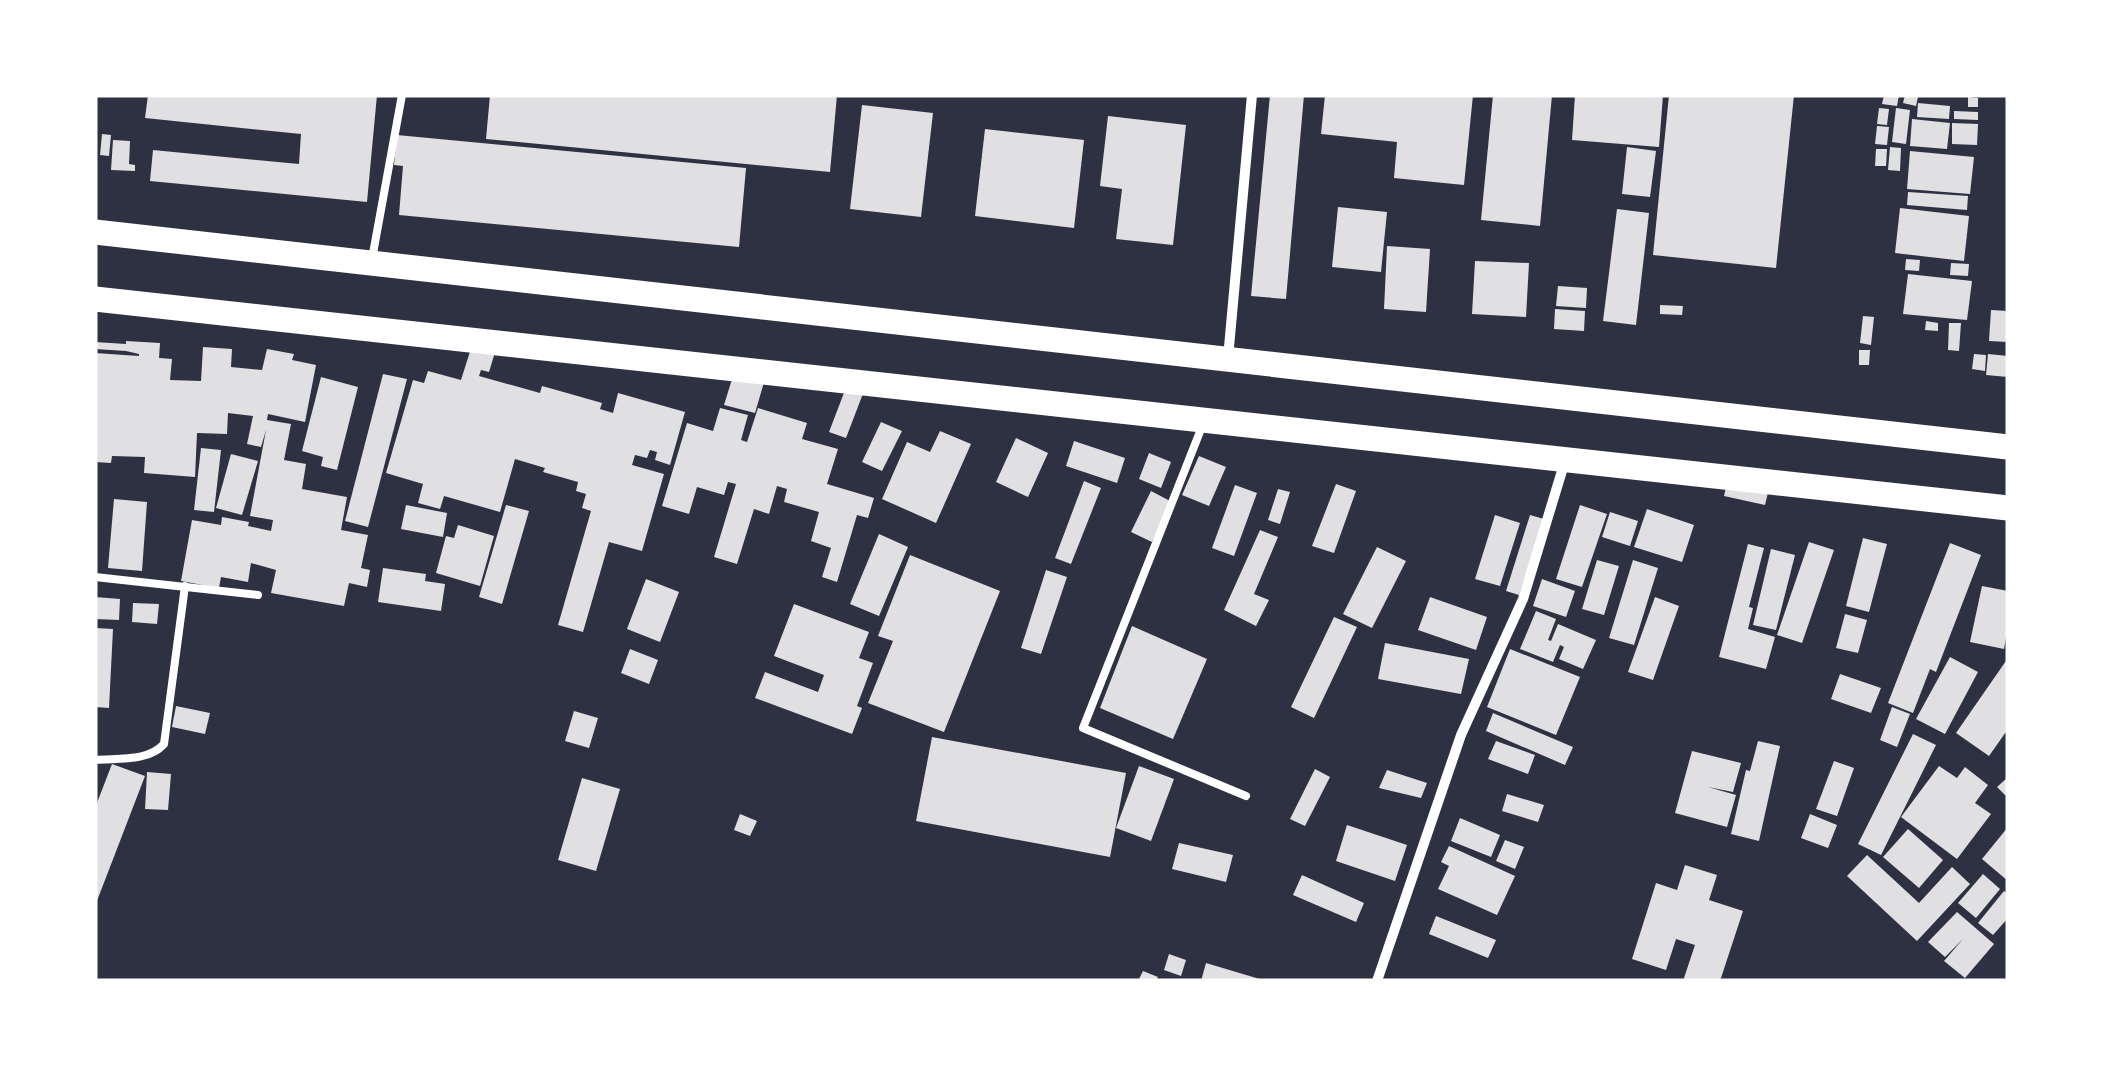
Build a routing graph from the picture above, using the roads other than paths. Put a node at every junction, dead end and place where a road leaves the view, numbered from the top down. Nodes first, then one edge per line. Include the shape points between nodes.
1 (402, 95) edge
2 (1252, 95) edge
3 (95, 232) edge
4 (371, 264) junction
5 (95, 299) edge
6 (1228, 360) junction
7 (1204, 420) junction
8 (2008, 447) edge
9 (1565, 460) junction
10 (2008, 508) edge
11 (95, 577) edge
12 (185, 586) junction
13 (258, 596) dead end
14 (95, 760) edge
15 (1246, 796) dead end
16 (1377, 981) edge

1 - 4 lane
2 - 6 street
3 - 4 highway
4 - 6 highway
5 - 7 highway
6 - 8 highway
7 - 9 highway
7 - 15 lane via 1083,728
9 - 10 highway
9 - 16 street via 1523,599 1462,735
11 - 12 lane
12 - 13 lane
12 - 14 lane via 164,744 142,757

